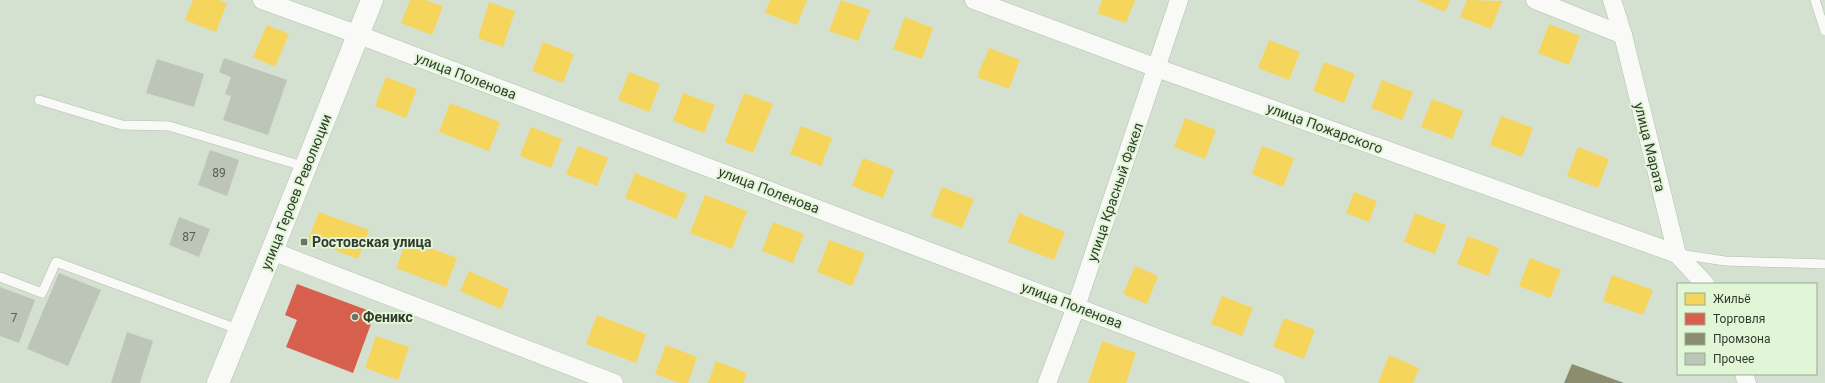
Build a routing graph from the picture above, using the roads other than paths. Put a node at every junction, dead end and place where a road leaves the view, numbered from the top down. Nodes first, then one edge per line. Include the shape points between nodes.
1 (262, 0) edge
2 (372, 0) edge
3 (974, 0) edge
4 (1179, 0) edge
5 (1535, 0) edge
6 (1612, 0) edge
7 (1815, 0) edge
8 (1825, 31) edge
9 (359, 35) junction
10 (1623, 35) junction
11 (1157, 68) junction
12 (39, 100) dead end
13 (306, 168) junction
14 (272, 251) junction
15 (1677, 254) junction
16 (1825, 264) edge
17 (0, 277) edge
18 (1704, 283) edge
19 (1076, 307) junction
20 (240, 330) junction
21 (218, 383) edge
22 (614, 383) edge
23 (1047, 383) edge
24 (1276, 383) edge

1 - 9 street, улица Поленова
2 - 9 street, улица Героев Революции
3 - 11 street, улица Пожарского
4 - 11 street, улица Красный Факел
5 - 10 street
6 - 10 street, улица Марата
7 - 8 lane
9 - 13 street, улица Героев Революции
9 - 19 street, улица Поленова
10 - 15 street, улица Марата
11 - 15 street, улица Пожарского
11 - 19 street, улица Красный Факел
12 - 13 lane via 122,124 169,126
13 - 14 street, улица Героев Революции
14 - 20 street, улица Героев Революции
14 - 22 street
15 - 16 lane via 1724,261
15 - 18 street, улица Марата
17 - 20 lane via 42,293 56,262
19 - 23 street, улица Красный Факел
19 - 24 street, улица Поленова
20 - 21 street, улица Героев Революции

